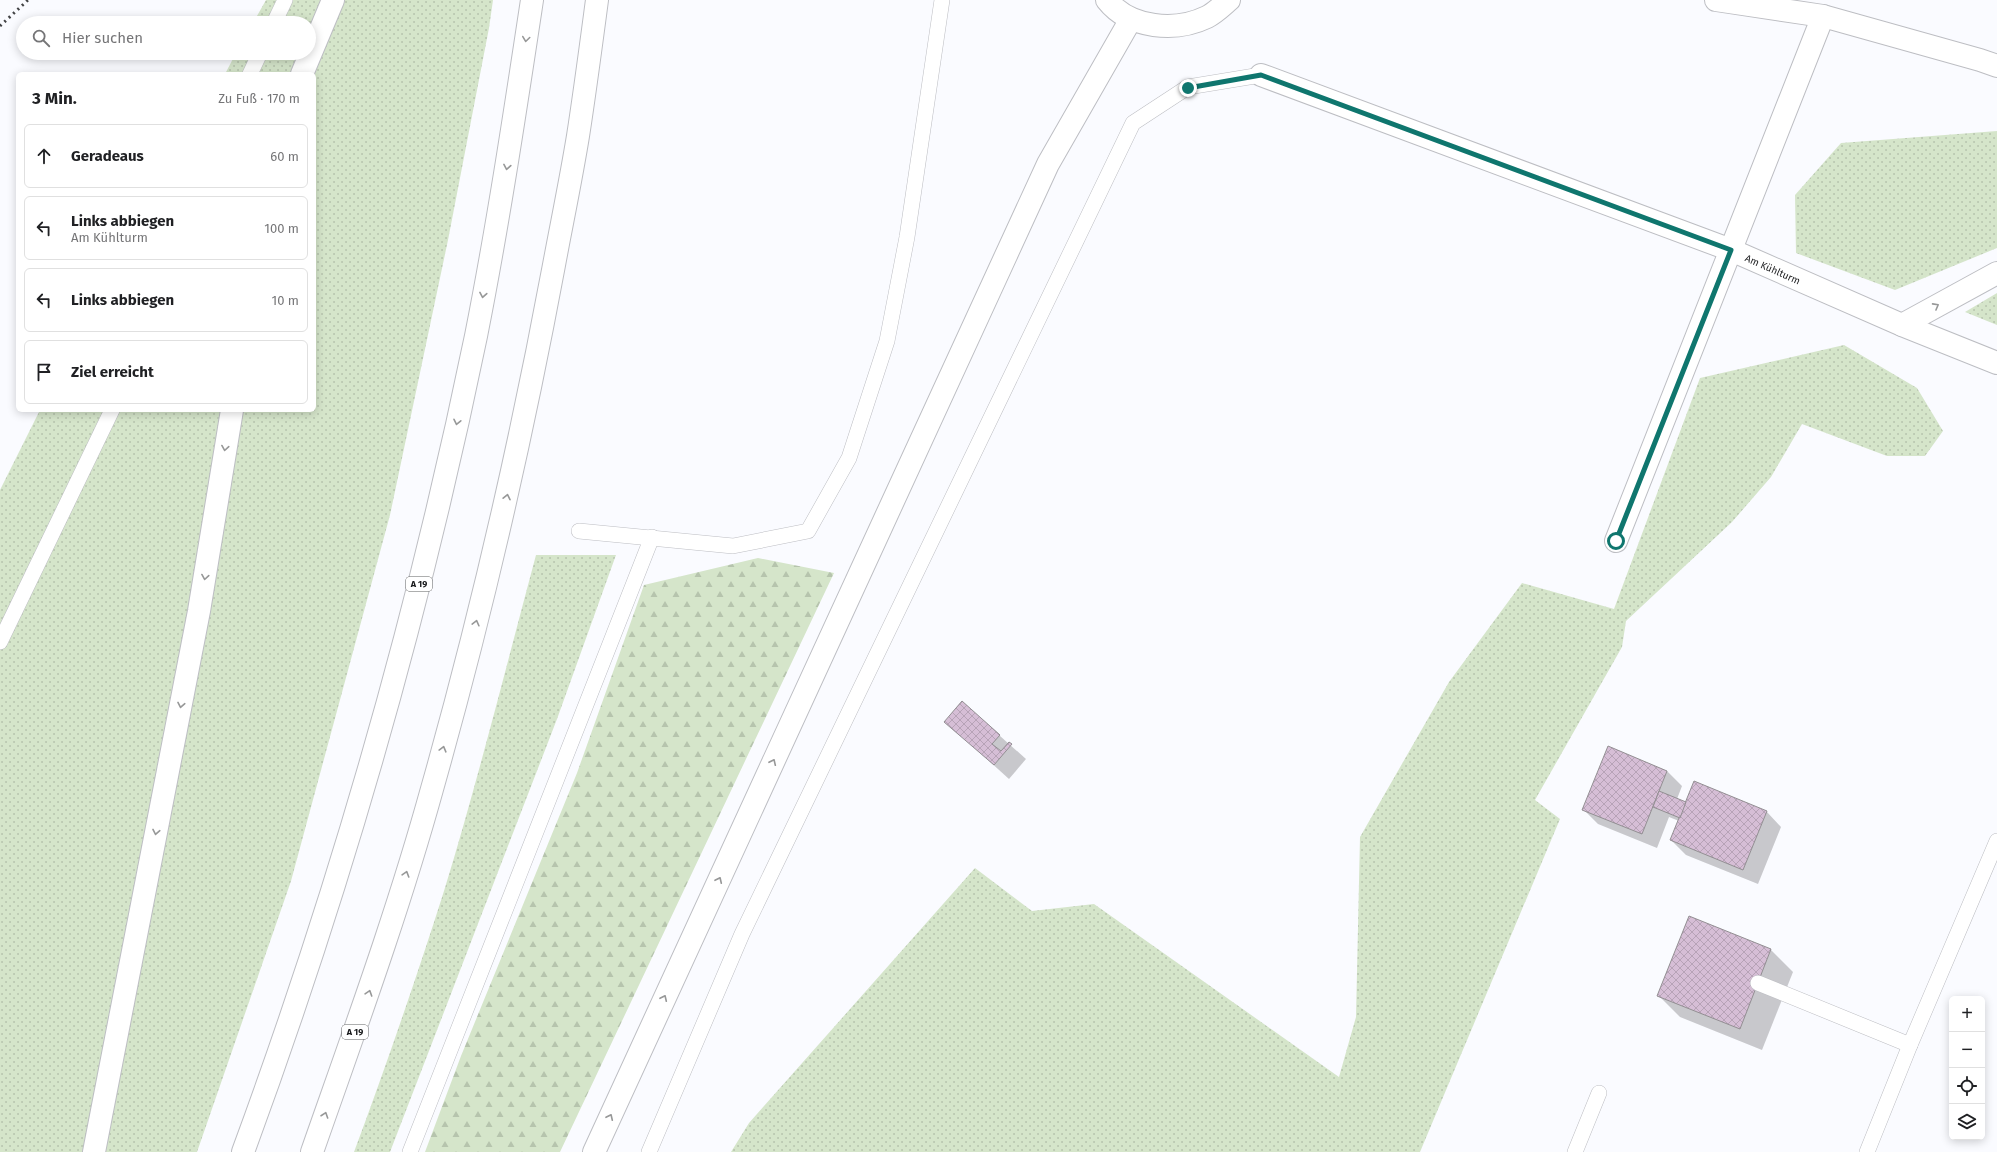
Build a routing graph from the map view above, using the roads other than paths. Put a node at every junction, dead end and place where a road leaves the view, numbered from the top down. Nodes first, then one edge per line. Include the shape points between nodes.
1 (285, 0) edge
2 (333, 0) edge
3 (532, 0) edge
4 (597, 0) edge
5 (942, 0) edge
6 (1108, 0) edge
7 (1229, 0) edge
8 (1716, 0) edge
9 (277, 16) edge
10 (1823, 16) junction
11 (1131, 19) junction
12 (316, 41) edge
13 (257, 60) edge
14 (308, 60) edge
15 (1997, 66) edge
16 (251, 72) edge
17 (303, 72) edge
18 (1261, 75) joint
19 (1731, 250) junction
20 (1997, 274) edge
21 (1902, 325) junction
22 (1997, 363) edge
23 (111, 412) edge
24 (232, 412) edge
25 (579, 531) dead end
26 (652, 537) junction
27 (1616, 541) dead end
28 (0, 642) edge
29 (1997, 840) edge
30 (1758, 983) dead end
31 (1910, 1046) junction
32 (1599, 1093) dead end
33 (94, 1152) edge
34 (243, 1152) edge
35 (312, 1152) edge
36 (410, 1152) edge
37 (594, 1152) edge
38 (649, 1152) edge
39 (1575, 1152) edge
40 (1868, 1152) edge

1 - 9 lane
2 - 12 main road
3 -> 34 main road, A 19 via 510,149 476,335 435,521 386,708 335,884 273,1071
35 -> 4 main road, A 19 via 365,1005 395,911 432,791 472,642 505,504 542,329 578,137
5 - 26 lane via 908,237 887,341 849,458 808,531 732,546
6 - 11 main road
7 - 11 main road via 1208,17 1183,26 1157,26
8 - 10 main road
10 - 15 main road
10 - 19 main road
37 -> 11 main road via 1048,164
13 - 16 lane
14 - 17 main road
18 - 19 main road, Am Kühlturm
18 - 38 lane via 1188,88 1133,123 742,934
19 - 21 main road, Am Kühlturm
19 - 27 main road
21 -> 20 main road
21 - 22 main road, Am Kühlturm
23 - 28 lane
24 -> 33 main road via 199,611
25 - 26 lane
26 - 36 lane
29 - 31 lane
30 - 31 lane
31 - 40 lane
32 - 39 lane

